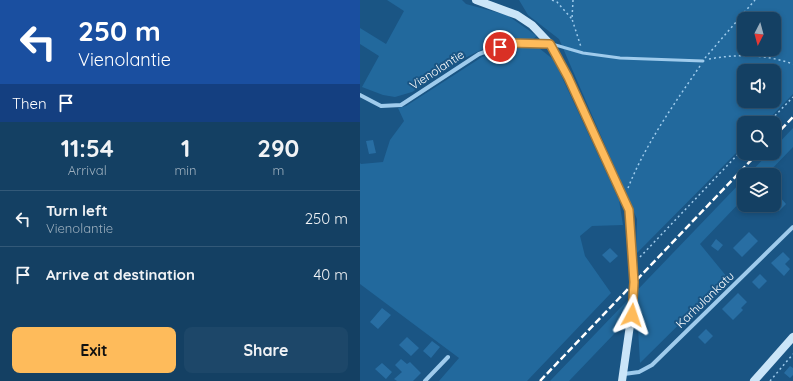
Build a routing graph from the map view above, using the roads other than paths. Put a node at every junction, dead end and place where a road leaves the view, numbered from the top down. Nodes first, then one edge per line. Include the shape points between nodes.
1 (476, 0) edge
2 (550, 44) junction
3 (703, 61) road end
4 (360, 95) edge
5 (793, 227) edge
6 (793, 337) edge
7 (448, 357) dead end
8 (623, 378) edge
9 (424, 381) edge
10 (754, 381) edge

1 - 2 street via 517,15 532,25
2 - 3 lane via 583,53 620,58
2 - 4 street, Vienolantie via 510,43 479,54 401,105 381,106
2 - 8 street via 568,77 629,210 633,304
5 - 8 street, Karhulankatu via 652,365
6 - 10 street
7 - 9 street

